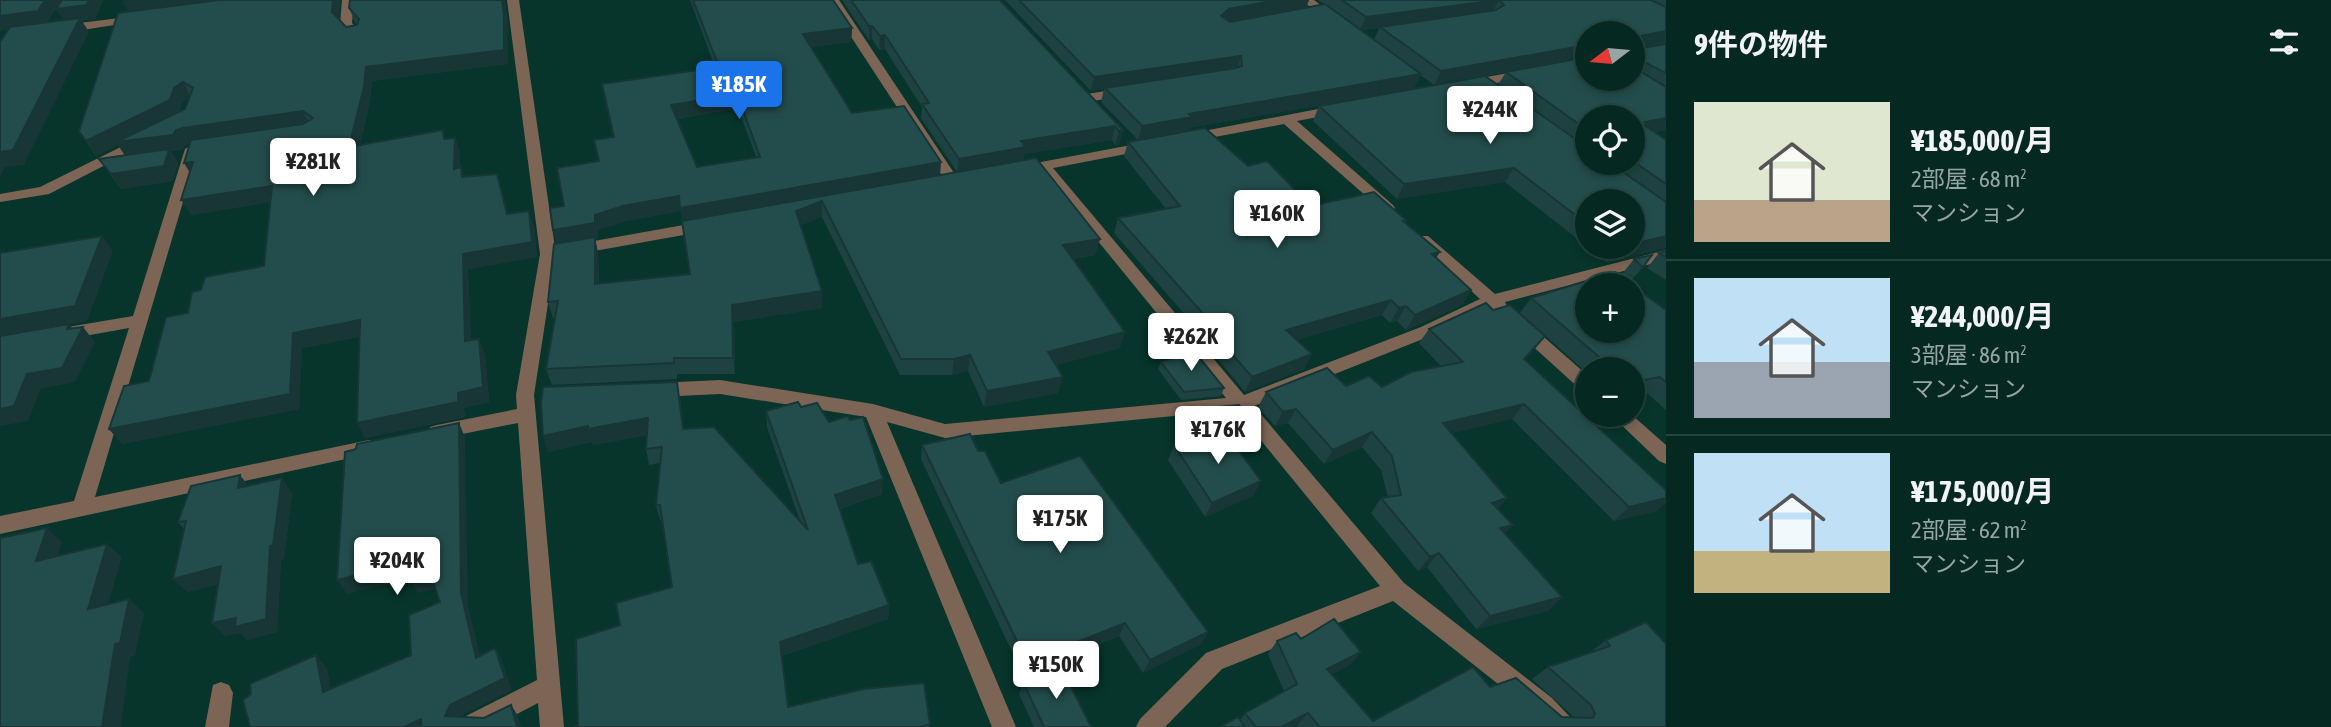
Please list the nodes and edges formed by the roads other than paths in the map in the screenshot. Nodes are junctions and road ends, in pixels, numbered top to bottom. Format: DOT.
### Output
graph roads {
  1 [pos="348,0"];
  2 [pos="513,0"];
  3 [pos="834,0"];
  4 [pos="1307,0"];
  5 [pos="146,18"];
  6 [pos="58,20"];
  7 [pos="1339,24"];
  8 [pos="356,35"];
  9 [pos="1542,71"];
  10 [pos="1454,87"];
  11 [pos="1139,90"];
  12 [pos="1087,98"];
  13 [pos="1352,106"];
  14 [pos="1287,119"];
  15 [pos="153,135"];
  16 [pos="190,153"];
  17 [pos="125,164"];
  18 [pos="1043,165"];
  19 [pos="86,170"];
  20 [pos="1004,172"];
  21 [pos="952,182"];
  22 [pos="0,198"];
  23 [pos="723,222"];
  24 [pos="548,254"];
  25 [pos="1666,255"];
  26 [pos="1492,300"];
  27 [pos="137,321"];
  28 [pos="41,338"];
  29 [pos="1575,374"];
  30 [pos="636,391"];
  31 [pos="530,401"];
  32 [pos="1242,403"];
  33 [pos="873,411"];
  34 [pos="1633,427"];
  35 [pos="419,436"];
  36 [pos="392,442"];
  37 [pos="1666,456"];
  38 [pos="82,508"];
  39 [pos="0,525"];
  40 [pos="1396,590"];
  41 [pos="548,687"];
  42 [pos="221,693"];
  43 [pos="217,727"];
  44 [pos="468,727"];
  45 [pos="552,727"];
  46 [pos="1004,727"];
  47 [pos="1149,727"];
  48 [pos="1564,727"];
  1 -- 8 [label="street"];
  2 -- 24 [label="street"];
  3 -- 21 [label="street"];
  4 -- 7 [label="street"];
  5 -- 6 [label="street"];
  9 -- 10 [label="street"];
  11 -- 12 [label="street"];
  13 -- 14 [label="street"];
  14 -- 18 [label="street"];
  14 -- 26 [label="street"];
  15 -- 19 [label="street"];
  16 -- 27 [label="street"];
  17 -- 19 [label="street"];
  18 -- 20 [label="street"];
  18 -- 32 [label="street"];
  19 -- 22 [label="street"];
  23 -- 24 [label="street"];
  24 -- 31 [label="street"];
  25 -- 26 [label="street"];
  26 -- 29 [label="street"];
  26 -- 32 [label="street"];
  27 -- 28 [label="street"];
  27 -- 38 [label="street"];
  30 -- 33 [label="street"];
  31 -- 35 [label="street"];
  31 -- 41 [label="street"];
  32 -- 33 [label="street"];
  32 -- 40 [label="street"];
  33 -- 46 [label="street"];
  34 -- 37 [label="street"];
  36 -- 38 [label="street"];
  38 -- 39 [label="street"];
  40 -- 47 [label="street"];
  40 -- 48 [label="street"];
  41 -- 44 [label="street"];
  41 -- 45 [label="street"];
  42 -- 43 [label="street"];
}
